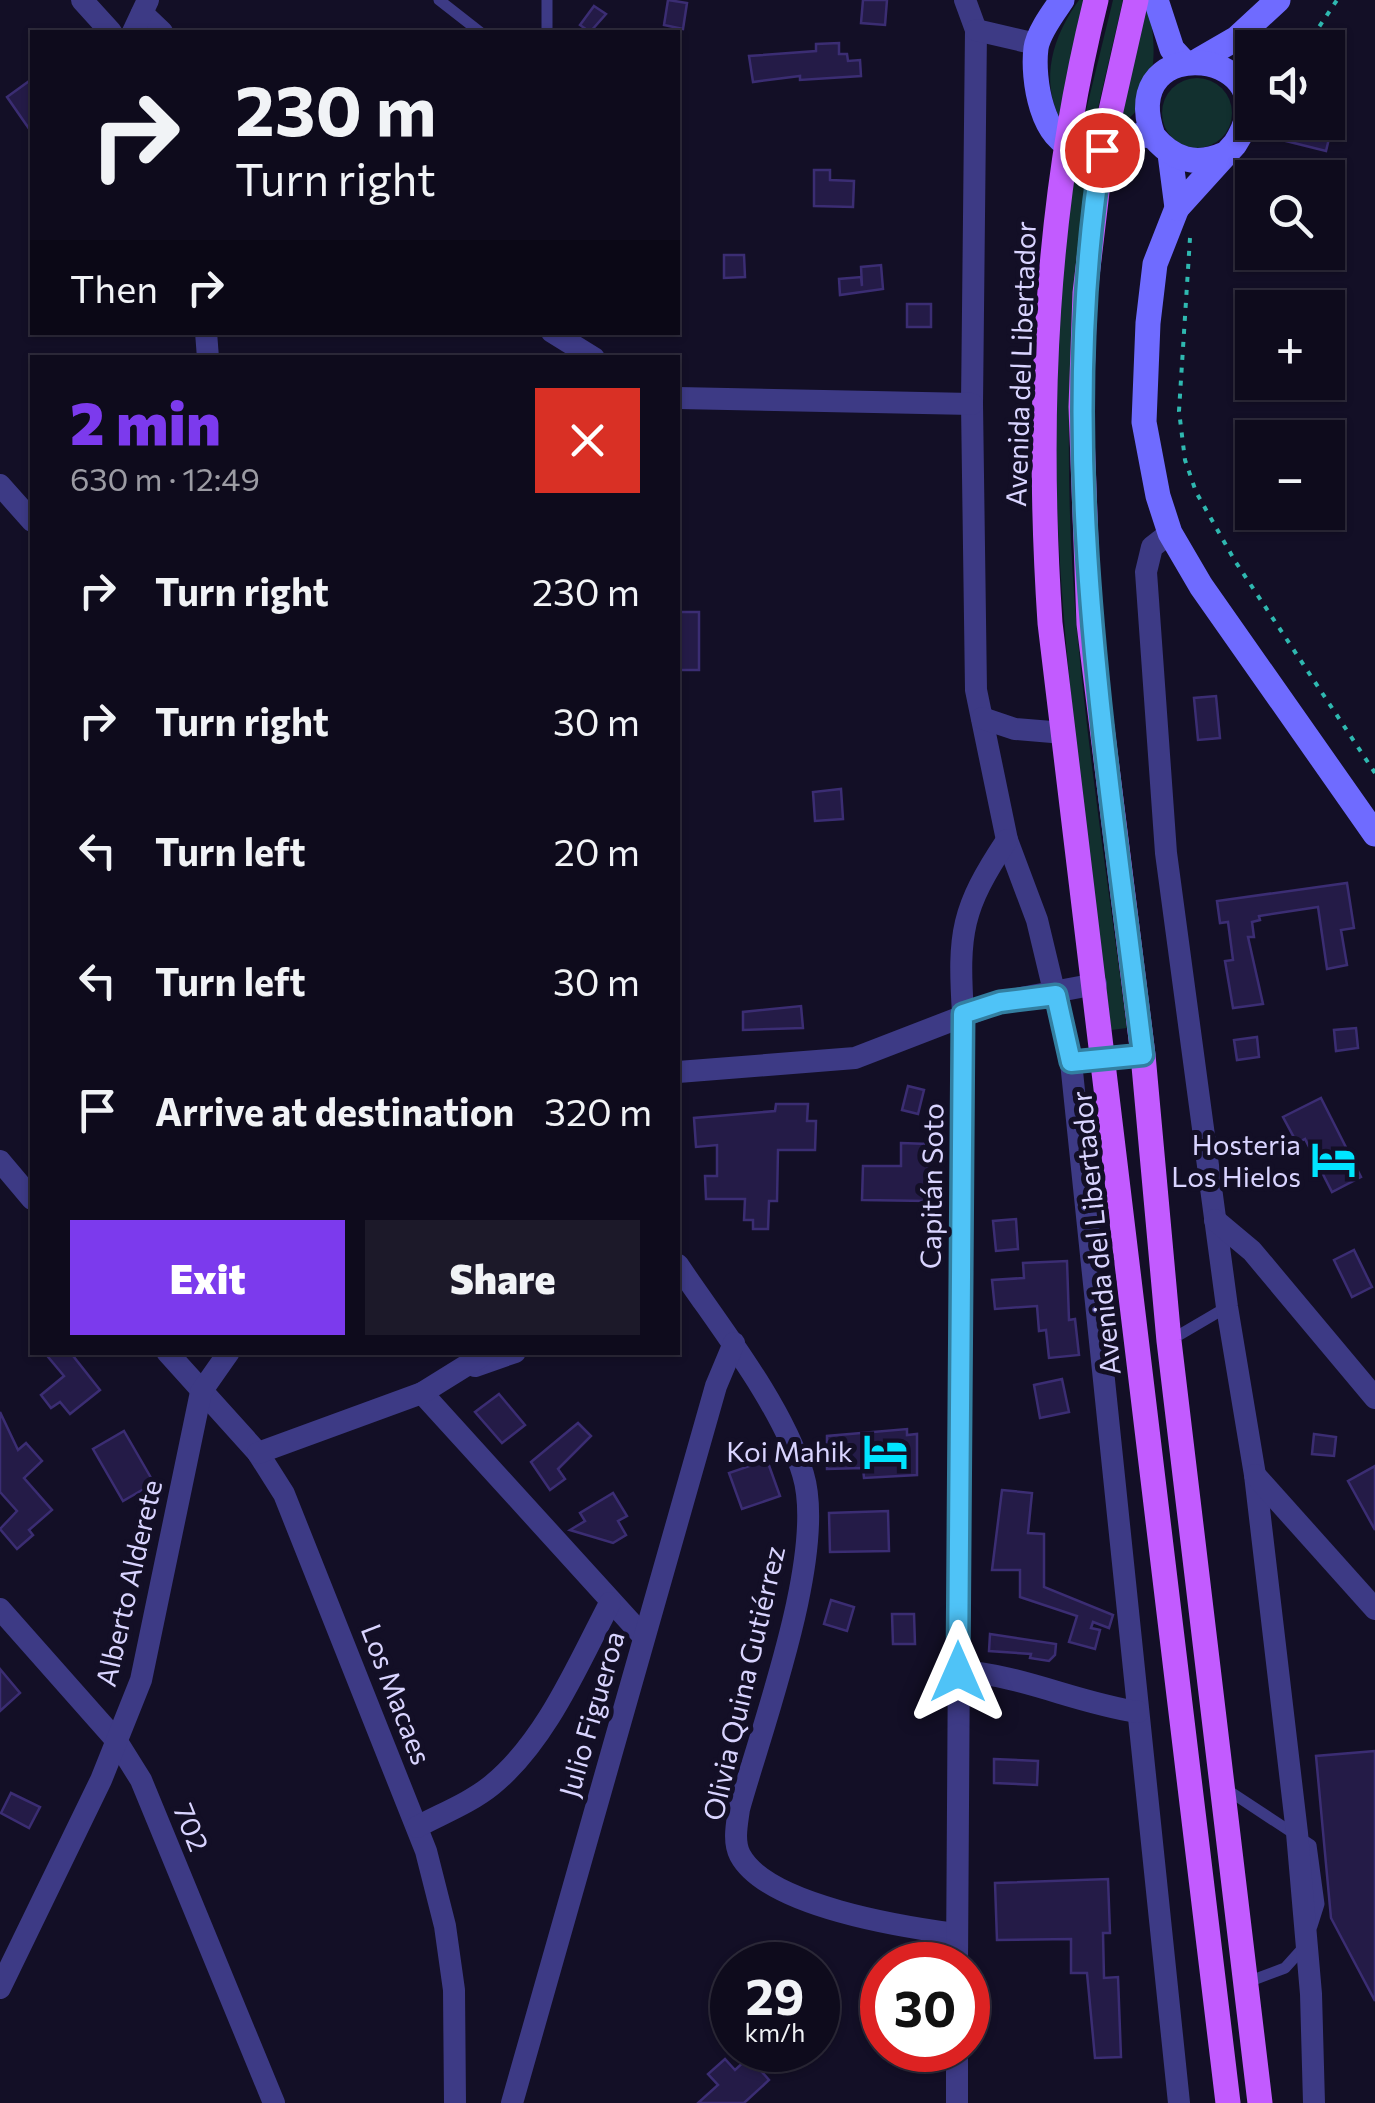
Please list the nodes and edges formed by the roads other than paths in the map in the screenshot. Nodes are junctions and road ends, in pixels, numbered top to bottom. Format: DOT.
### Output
graph roads {
  1 [pos="82,0"];
  2 [pos="439,0"];
  3 [pos="547,0"];
  4 [pos="965,0"];
  5 [pos="1062,0"];
  6 [pos="1096,0"];
  7 [pos="1136,0"];
  8 [pos="1156,0"];
  9 [pos="1278,0"];
  10 [pos="1258,21"];
  11 [pos="108,30"];
  12 [pos="477,30"];
  13 [pos="547,30"];
  14 [pos="976,30"];
  15 [pos="1254,30"];
  16 [pos="1036,44"];
  17 [pos="1192,61"];
  18 [pos="1235,80"];
  19 [pos="1236,140"];
  20 [pos="1162,145"];
  21 [pos="1066,146"];
  22 [pos="1102,150"];
  23 [pos="1224,154"];
  24 [pos="1177,208"];
  25 [pos="557,335"];
  26 [pos="589,355"];
  27 [pos="680,398"];
  28 [pos="972,404"];
  29 [pos="0,485"];
  30 [pos="30,519"];
  31 [pos="1170,533"];
  32 [pos="982,718"];
  33 [pos="1064,733"];
  34 [pos="1375,834"];
  35 [pos="1007,840"];
  36 [pos="1096,984"];
  37 [pos="1056,995"];
  38 [pos="963,1014"];
  39 [pos="1143,1055"];
  40 [pos="1105,1060"];
  41 [pos="1071,1062"];
  42 [pos="680,1072"];
  43 [pos="0,1161"];
  44 [pos="30,1196"];
  45 [pos="1216,1220"];
  46 [pos="680,1267"];
  47 [pos="1227,1307"];
  48 [pos="1169,1341"];
  49 [pos="734,1344"];
  50 [pos="169,1355"];
  51 [pos="227,1355"];
  52 [pos="484,1355"];
  53 [pos="506,1355"];
  54 [pos="467,1368"];
  55 [pos="201,1392"];
  56 [pos="422,1393"];
  57 [pos="1375,1398"];
  58 [pos="258,1453"];
  59 [pos="1255,1475"];
  60 [pos="610,1603"];
  61 [pos="0,1608"];
  62 [pos="1375,1609"];
  63 [pos="644,1637"];
  64 [pos="958,1672"];
  65 [pos="1138,1712"];
  66 [pos="116,1740"];
  67 [pos="1226,1788"];
  68 [pos="417,1827"];
  69 [pos="1296,1833"];
  70 [pos="956,1934"];
  71 [pos="1307,1941"];
  72 [pos="956,1942"];
  73 [pos="1245,1983"];
  74 [pos="0,1988"];
  75 [pos="957,2072"];
  76 [pos="274,2103"];
  77 [pos="454,2103"];
  78 [pos="512,2103"];
  79 [pos="957,2103"];
  80 [pos="1179,2103"];
  81 [pos="1228,2103"];
  82 [pos="1260,2103"];
  83 [pos="1314,2103"];
  1 -- 11 [label="street"];
  2 -- 12 [label="lane"];
  3 -- 13 [label="lane"];
  4 -- 14 [label="street"];
  5 -- 16 [label="street"];
  6 -- 21 [label="main road, Avenida del Libertador"];
  7 -- 22 [label="main road"];
  8 -- 17 [label="street"];
  9 -- 10 [label="street"];
  10 -- 15 [label="street"];
  10 -- 17 [label="street"];
  14 -- 16 [label="street"];
  14 -- 28 [label="street, Avenida del Libertador"];
  16 -- 21 [label="street"];
  17 -- 18 [label="street"];
  17 -- 20 [label="street"];
  19 -- 23 [label="street"];
  20 -- 22 [label="street"];
  20 -- 23 [label="street"];
  20 -- 24 [label="street"];
  21 -- 22 [label="street"];
  21 -- 33 [label="main road, Avenida del Libertador"];
  22 -- 39 [label="main road"];
  23 -- 24 [label="street"];
  24 -- 31 [label="street"];
  25 -- 26 [label="street"];
  27 -- 28 [label="street"];
  28 -- 32 [label="street, Avenida del Libertador"];
  29 -- 30 [label="street"];
  31 -- 34 [label="street"];
  31 -- 45 [label="street"];
  32 -- 33 [label="street"];
  32 -- 35 [label="street, Avenida del Libertador"];
  33 -- 36 [label="main road, Avenida del Libertador"];
  35 -- 37 [label="street, Avenida del Libertador"];
  35 -- 38 [label="street, Capitán Soto"];
  36 -- 37 [label="street"];
  36 -- 40 [label="main road, Avenida del Libertador"];
  37 -- 38 [label="street"];
  37 -- 41 [label="street, Avenida del Libertador"];
  38 -- 42 [label="street"];
  38 -- 64 [label="street, Capitán Soto"];
  39 -- 40 [label="street"];
  39 -- 48 [label="main road"];
  40 -- 41 [label="street"];
  40 -- 81 [label="main road, Avenida del Libertador"];
  41 -- 65 [label="street, Avenida del Libertador"];
  43 -- 44 [label="street"];
  45 -- 47 [label="street"];
  45 -- 57 [label="street"];
  46 -- 49 [label="street, Olivia Quina Gutiérrez"];
  47 -- 48 [label="lane"];
  47 -- 59 [label="street"];
  48 -- 67 [label="main road"];
  49 -- 63 [label="street, Julio Figueroa"];
  49 -- 70 [label="street, Olivia Quina Gutiérrez"];
  50 -- 55 [label="street, Los Macaes"];
  51 -- 55 [label="street, Alberto Alderete"];
  52 -- 54 [label="street"];
  53 -- 54 [label="street"];
  54 -- 56 [label="street"];
  55 -- 58 [label="street, Los Macaes"];
  55 -- 66 [label="street, Alberto Alderete"];
  56 -- 58 [label="street"];
  56 -- 60 [label="street"];
  58 -- 68 [label="street, Los Macaes"];
  59 -- 62 [label="street"];
  59 -- 69 [label="street"];
  60 -- 63 [label="street"];
  60 -- 68 [label="street"];
  61 -- 66 [label="street, 702"];
  63 -- 78 [label="street, Julio Figueroa"];
  64 -- 65 [label="street"];
  64 -- 70 [label="street, Capitán Soto"];
  65 -- 80 [label="street, Avenida del Libertador"];
  66 -- 74 [label="street, Alberto Alderete"];
  66 -- 76 [label="street, 702"];
  67 -- 69 [label="lane"];
  67 -- 73 [label="main road"];
  68 -- 77 [label="street, Los Macaes"];
  69 -- 71 [label="street"];
  70 -- 72 [label="street, Capitán Soto"];
  71 -- 73 [label="lane"];
  71 -- 83 [label="street"];
  73 -- 82 [label="main road"];
  75 -- 79 [label="street"];
}
